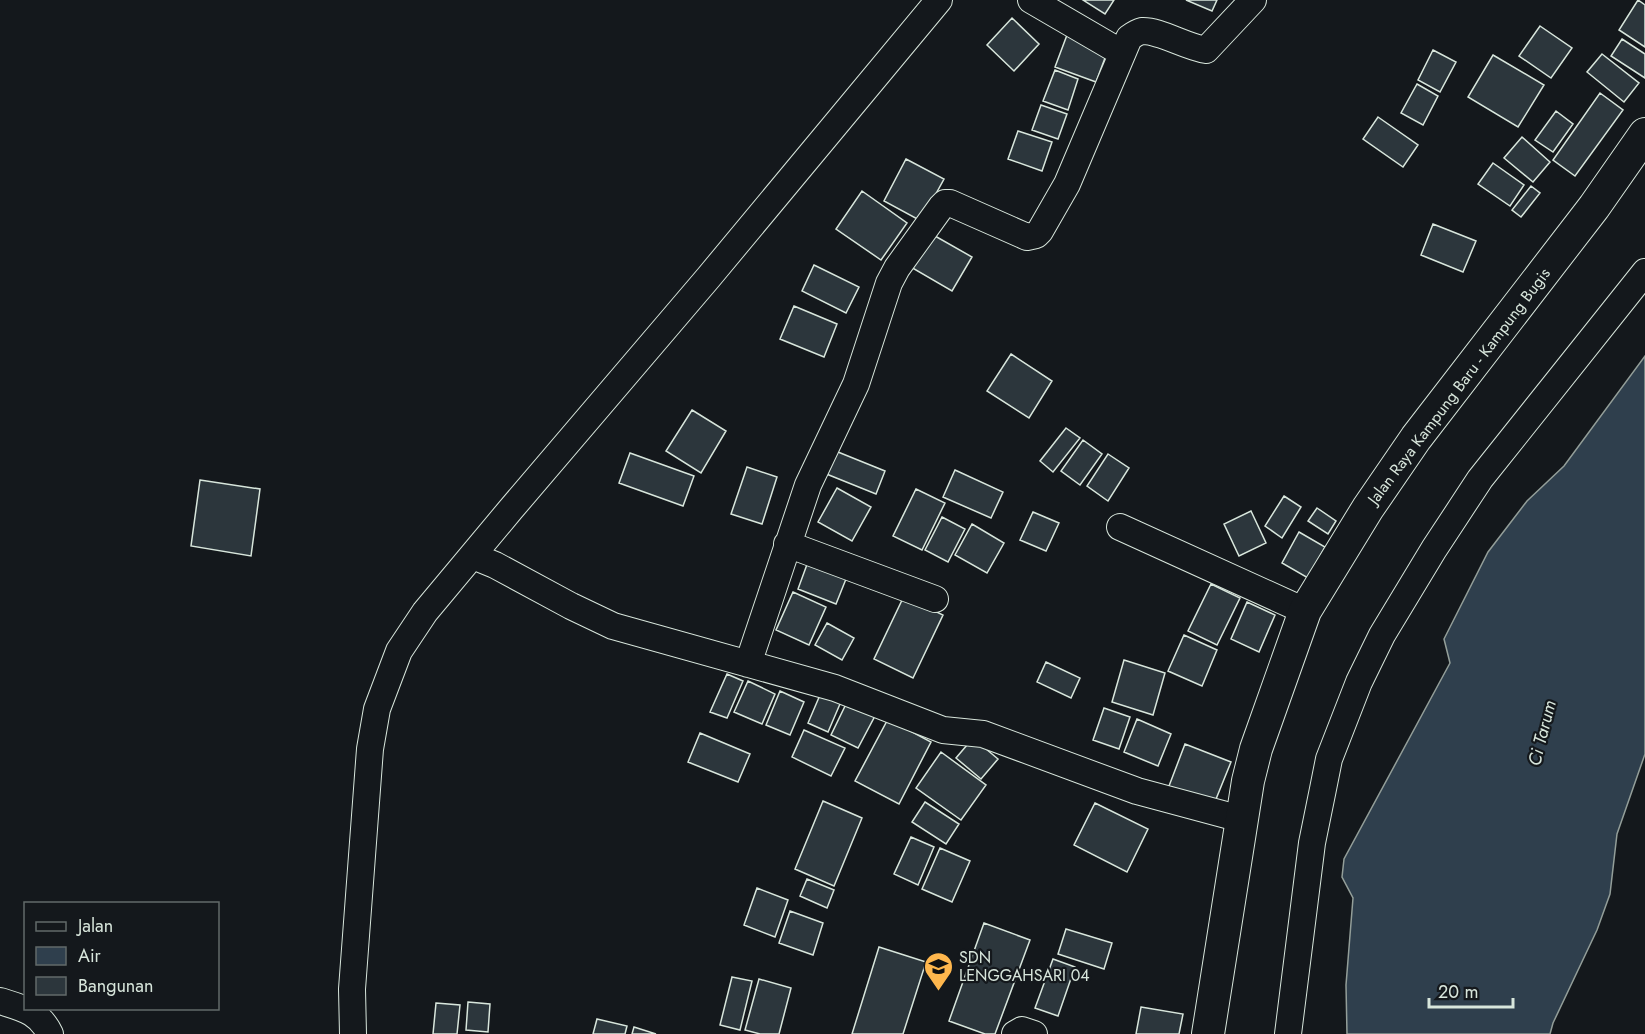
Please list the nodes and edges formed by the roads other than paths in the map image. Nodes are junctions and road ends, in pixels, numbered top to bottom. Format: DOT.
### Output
graph roads {
  1 [pos="939,0"];
  2 [pos="1031,0"];
  3 [pos="1253,0"];
  4 [pos="1122,53"];
  5 [pos="1645,134"];
  6 [pos="1645,272"];
  7 [pos="1120,527"];
  8 [pos="788,544"];
  9 [pos="473,556"];
  10 [pos="935,599"];
  11 [pos="1305,611"];
  12 [pos="748,664"];
  13 [pos="1241,819"];
  14 [pos="0,1001"];
  15 [pos="24,1008"];
  16 [pos="27,1010"];
  17 [pos="50,1034"];
  18 [pos="353,1034"];
  19 [pos="1015,1034"];
  20 [pos="1034,1034"];
  21 [pos="1208,1034"];
  22 [pos="1288,1034"];
  1 -- 9 [label="street"];
  2 -- 4 [label="street"];
  3 -- 4 [label="street"];
  4 -- 8 [label="street"];
  5 -- 11 [label="street, Jalan Raya Kampung Baru - Kampung Bugis"];
  6 -- 22 [label="street"];
  7 -- 11 [label="street"];
  8 -- 10 [label="street"];
  8 -- 12 [label="street"];
  9 -- 12 [label="street"];
  9 -- 18 [label="street"];
  11 -- 13 [label="street, Jalan Raya Kampung Baru - Kampung Bugis"];
  12 -- 13 [label="street"];
  13 -- 21 [label="street, Jalan Raya Kampung Baru - Kampung Bugis"];
  14 -- 15 [label="street"];
  16 -- 17 [label="street"];
  19 -- 20 [label="street"];
}
